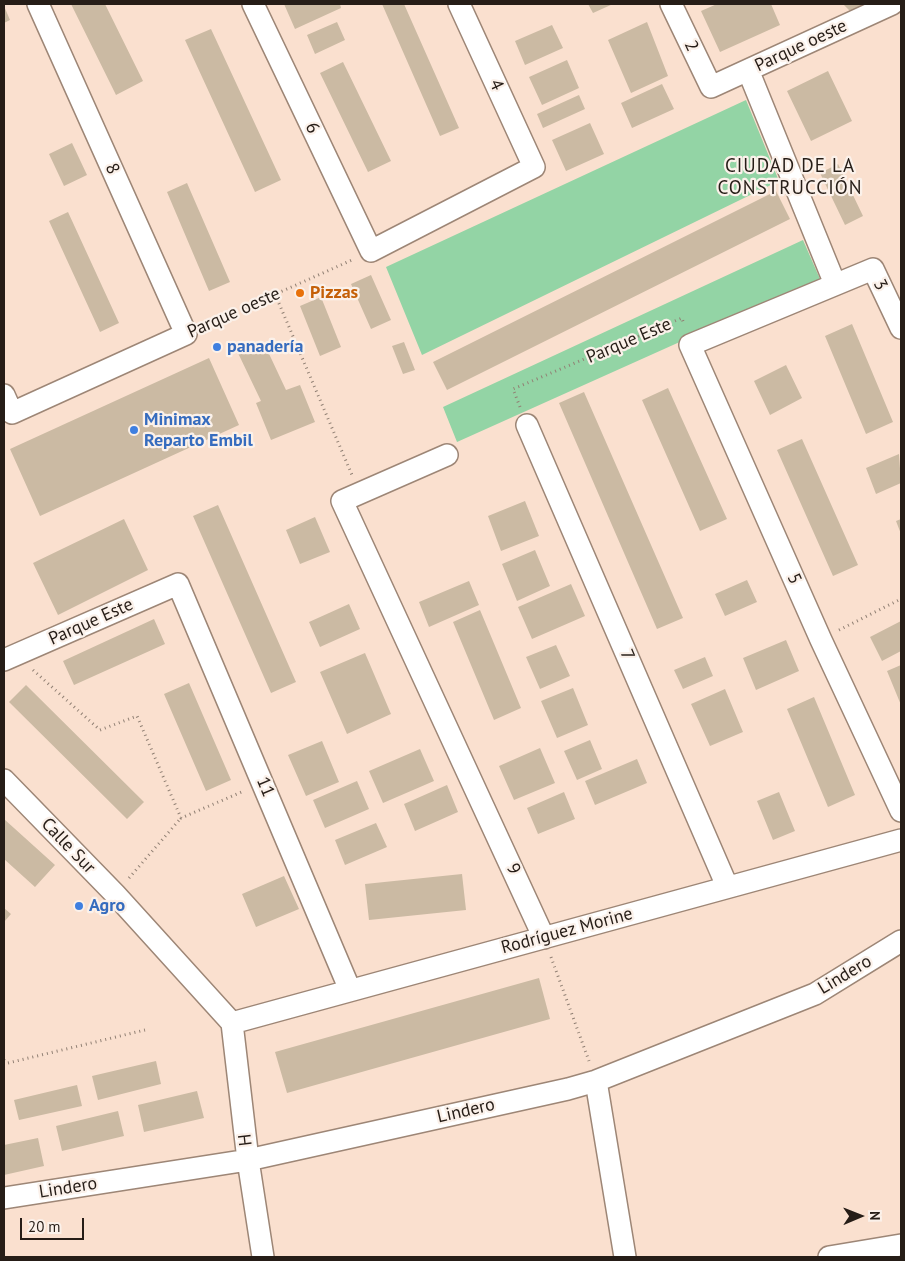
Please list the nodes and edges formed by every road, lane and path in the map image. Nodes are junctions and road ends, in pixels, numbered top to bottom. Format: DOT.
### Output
graph roads {
  1 [pos="38,4"];
  2 [pos="253,4"];
  3 [pos="458,4"];
  4 [pos="672,4"];
  5 [pos="892,4"];
  6 [pos="748,70"];
  7 [pos="711,87"];
  8 [pos="370,251"];
  9 [pos="872,269"];
  10 [pos="835,284"];
  11 [pos="275,294"];
  12 [pos="901,328"];
  13 [pos="186,334"];
  14 [pos="690,344"];
  15 [pos="8,404"];
  16 [pos="527,425"];
  17 [pos="447,455"];
  18 [pos="342,500"];
  19 [pos="178,584"];
  20 [pos="901,599"];
  21 [pos="822,640"];
  22 [pos="10,657"];
  23 [pos="4,780"];
  24 [pos="263,782"];
  25 [pos="901,811"];
  26 [pos="181,818"];
  27 [pos="901,840"];
  28 [pos="727,886"];
  29 [pos="115,894"];
  30 [pos="544,938"];
  31 [pos="901,941"];
  32 [pos="350,990"];
  33 [pos="232,1023"];
  34 [pos="145,1030"];
  35 [pos="4,1060"];
  36 [pos="596,1081"];
  37 [pos="248,1160"];
  38 [pos="4,1198"];
  39 [pos="901,1245"];
  40 [pos="263,1257"];
  41 [pos="625,1257"];
  42 [pos="829,1257"];
  1 -- 13 [label="street, 8"];
  2 -- 8 [label="street, 6"];
  3 -- 8 [label="street, 4"];
  4 -- 7 [label="street, 2"];
  5 -- 6 [label="street, Parque oeste"];
  6 -- 7 [label="street, Parque oeste"];
  6 -- 10 [label="street"];
  8 -- 11 [label="path, Parque oeste"];
  9 -- 10 [label="street, Parque Este"];
  9 -- 12 [label="street, 3"];
  10 -- 14 [label="street, Parque Este"];
  11 -- 13 [label="path, Parque oeste"];
  11 -- 18 [label="path"];
  13 -- 15 [label="street, Parque oeste"];
  14 -- 16 [label="path, Parque Este"];
  14 -- 21 [label="street, 5"];
  16 -- 28 [label="street, 7"];
  17 -- 18 [label="street"];
  18 -- 30 [label="street, 9"];
  19 -- 22 [label="street, Parque Este"];
  19 -- 24 [label="street, 11"];
  20 -- 21 [label="path"];
  21 -- 25 [label="street, 5"];
  22 -- 26 [label="path"];
  23 -- 29 [label="street, Calle Sur"];
  24 -- 26 [label="path"];
  24 -- 32 [label="street, 11"];
  26 -- 29 [label="path"];
  27 -- 28 [label="street, Rodríguez Morine"];
  28 -- 30 [label="street, Rodríguez Morine"];
  29 -- 33 [label="street, Calle Sur"];
  30 -- 32 [label="street, Rodríguez Morine"];
  30 -- 36 [label="path"];
  31 -- 36 [label="street, Lindero"];
  32 -- 33 [label="street, Rodríguez Morine"];
  33 -- 37 [label="street, H"];
  34 -- 35 [label="path"];
  36 -- 37 [label="street, Lindero"];
  36 -- 41 [label="street"];
  37 -- 38 [label="street, Lindero"];
  37 -- 40 [label="street, H"];
  39 -- 42 [label="street"];
}
